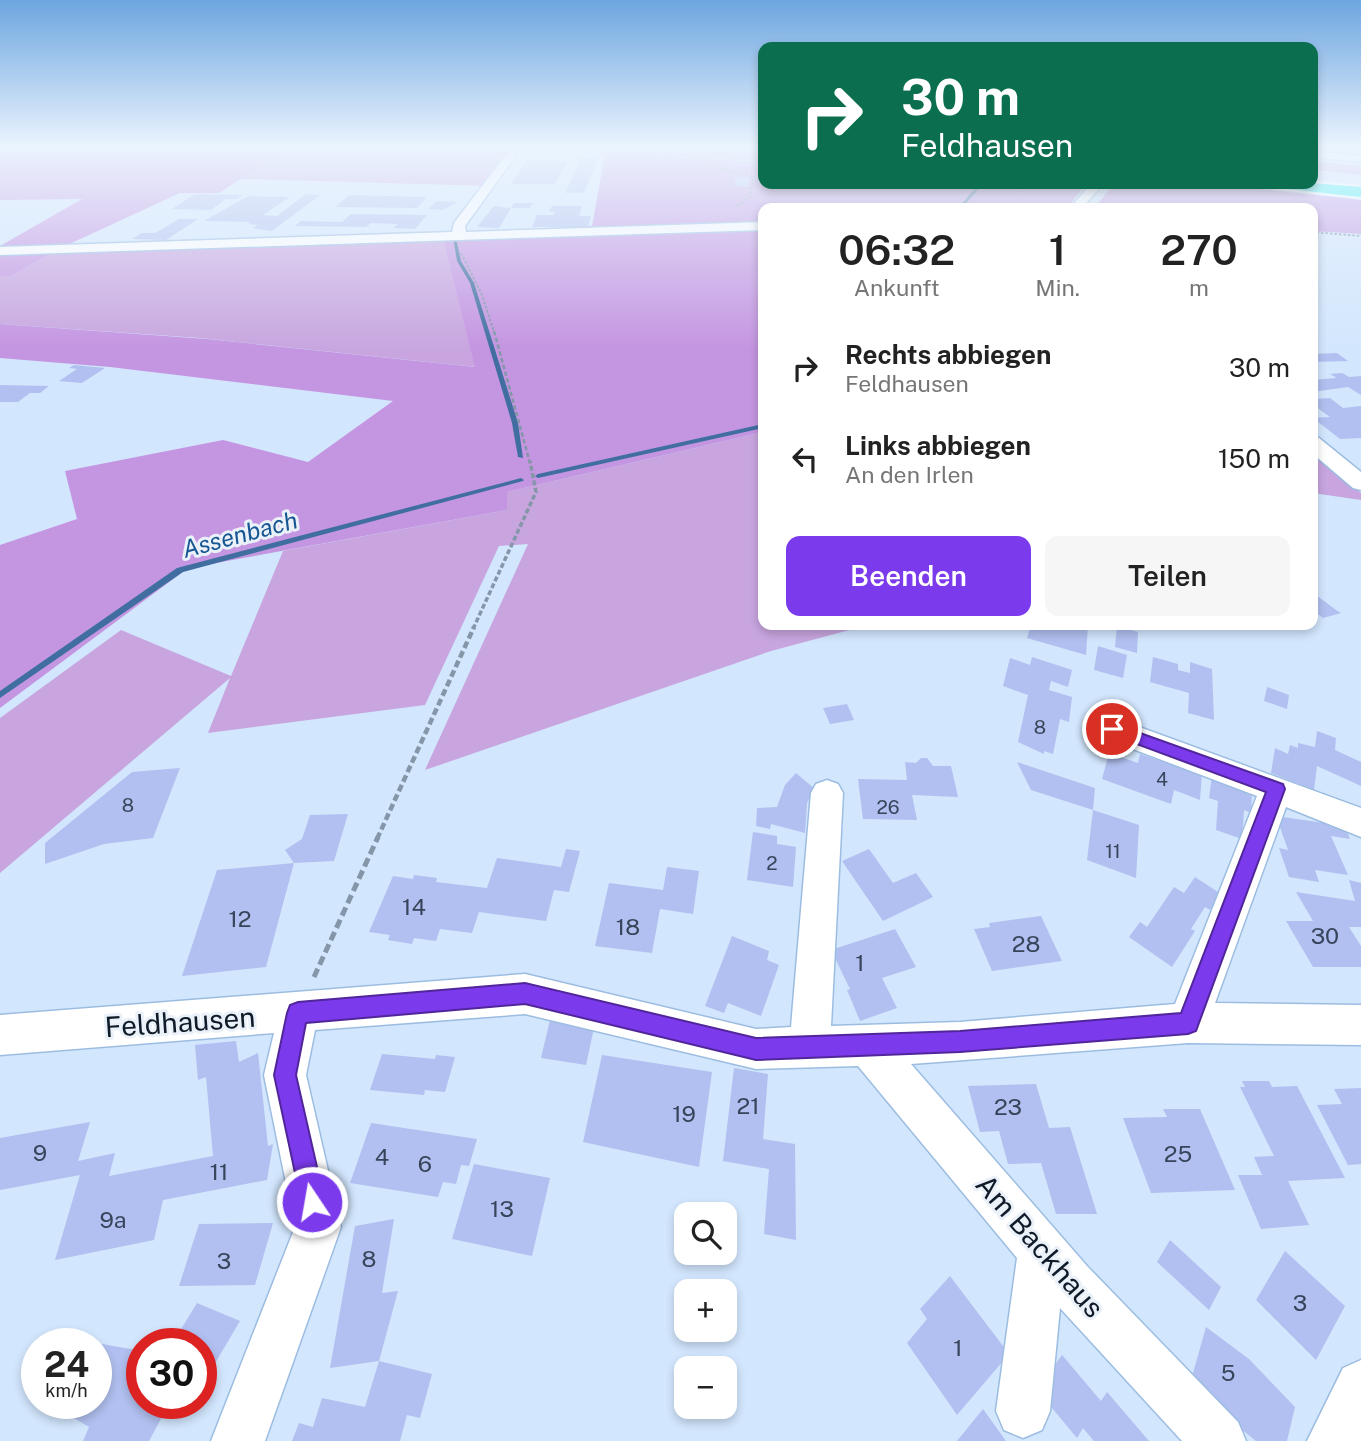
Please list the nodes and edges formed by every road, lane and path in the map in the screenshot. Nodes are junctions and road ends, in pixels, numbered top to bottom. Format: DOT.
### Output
graph roads {
  1 [pos="468,214"];
  2 [pos="758,226"];
  3 [pos="1318,232"];
  4 [pos="459,234"];
  5 [pos="1361,236"];
  6 [pos="0,251"];
  7 [pos="1318,447"];
  8 [pos="1361,483"];
  9 [pos="1112,729"];
  10 [pos="1276,789"];
  11 [pos="827,793"];
  12 [pos="1361,823"];
  13 [pos="298,1013"];
  14 [pos="1188,1023"];
  15 [pos="1361,1025"];
  16 [pos="0,1035"];
  17 [pos="867,1045"];
  18 [pos="810,1047"];
  19 [pos="1042,1251"];
  20 [pos="1361,1386"];
  21 [pos="1023,1411"];
  22 [pos="238,1441"];
  23 [pos="1219,1441"];
  24 [pos="1334,1441"];
  1 -- 4 [label="street"];
  2 -- 4 [label="street"];
  3 -- 5 [label="path"];
  4 -- 6 [label="street"];
  4 -- 13 [label="path"];
  7 -- 8 [label="street"];
  9 -- 10 [label="street"];
  10 -- 12 [label="street"];
  10 -- 14 [label="street"];
  11 -- 18 [label="street"];
  13 -- 16 [label="street, Feldhausen"];
  13 -- 18 [label="street, Feldhausen"];
  13 -- 22 [label="street"];
  14 -- 15 [label="street, Feldhausen"];
  14 -- 17 [label="street, Feldhausen"];
  17 -- 18 [label="street, Feldhausen"];
  17 -- 19 [label="street, Am Backhaus"];
  19 -- 21 [label="street"];
  19 -- 23 [label="street, Am Backhaus"];
  20 -- 24 [label="street"];
}
